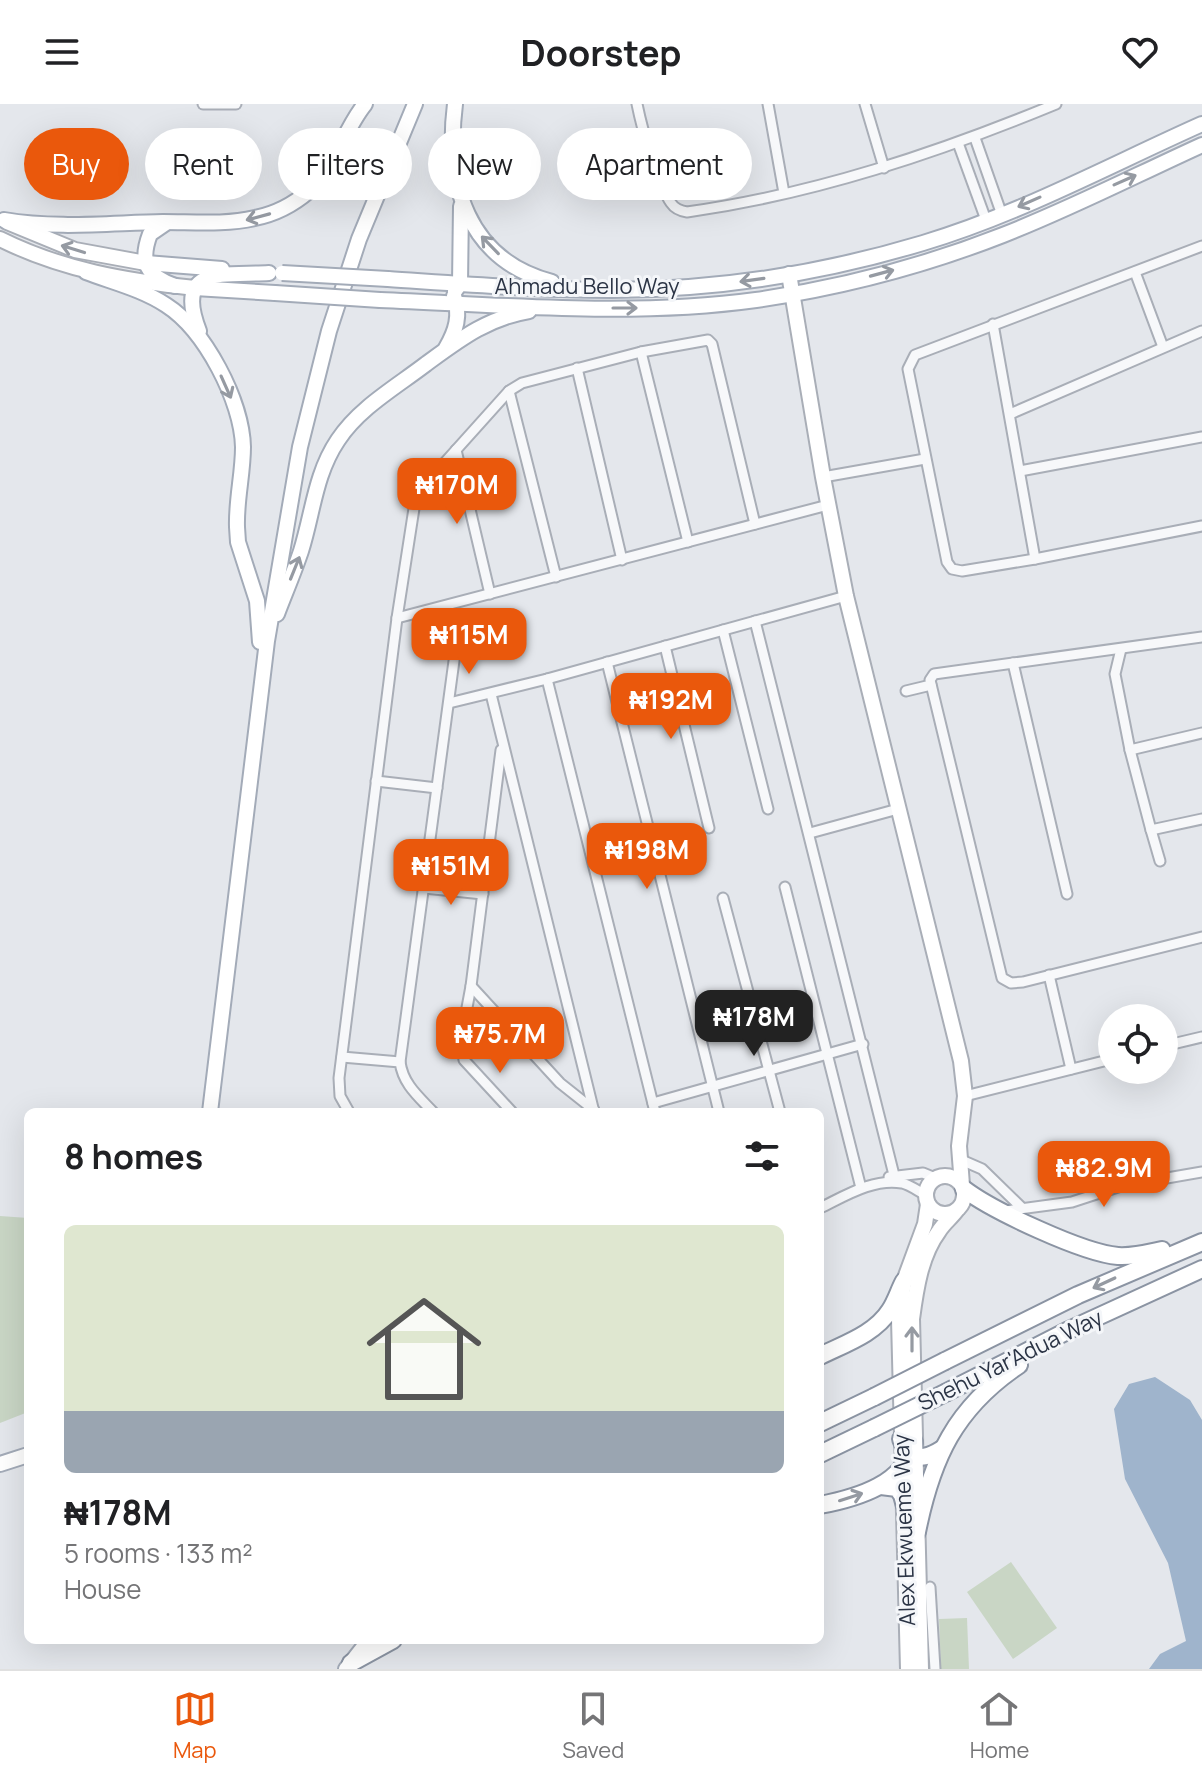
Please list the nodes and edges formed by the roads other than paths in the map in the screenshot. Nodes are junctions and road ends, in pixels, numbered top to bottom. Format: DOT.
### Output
graph roads {
  1 [pos="203,104"];
  2 [pos="236,104"];
  3 [pos="365,104"];
  4 [pos="415,104"];
  5 [pos="455,104"];
  6 [pos="637,104"];
  7 [pos="768,104"];
  8 [pos="865,104"];
  9 [pos="1056,104"];
  10 [pos="1202,124"];
  11 [pos="975,138"];
  12 [pos="958,143"];
  13 [pos="1202,145"];
  14 [pos="884,168"];
  15 [pos="784,193"];
  16 [pos="461,203"];
  17 [pos="1002,215"];
  18 [pos="2,219"];
  19 [pos="986,220"];
  20 [pos="167,222"];
  21 [pos="0,239"];
  22 [pos="1202,246"];
  23 [pos="146,263"];
  24 [pos="86,272"];
  25 [pos="1135,272"];
  26 [pos="276,273"];
  27 [pos="789,274"];
  28 [pos="175,286"];
  29 [pos="195,288"];
  30 [pos="584,289"];
  31 [pos="457,293"];
  32 [pos="793,294"];
  33 [pos="576,307"];
  34 [pos="993,324"];
  35 [pos="1202,331"];
  36 [pos="204,344"];
  37 [pos="1163,347"];
  38 [pos="443,352"];
  39 [pos="641,352"];
  40 [pos="577,368"];
  41 [pos="509,391"];
  42 [pos="1010,414"];
  43 [pos="1202,437"];
  44 [pos="456,450"];
  45 [pos="925,459"];
  46 [pos="1020,471"];
  47 [pos="823,477"];
  48 [pos="828,505"];
  49 [pos="755,524"];
  50 [pos="1202,526"];
  51 [pos="688,542"];
  52 [pos="1035,559"];
  53 [pos="622,560"];
  54 [pos="556,577"];
  55 [pos="490,594"];
  56 [pos="846,596"];
  57 [pos="397,618"];
  58 [pos="755,621"];
  59 [pos="723,630"];
  60 [pos="1202,637"];
  61 [pos="267,641"];
  62 [pos="456,646"];
  63 [pos="665,646"];
  64 [pos="1121,649"];
  65 [pos="607,662"];
  66 [pos="1013,663"];
  67 [pos="547,679"];
  68 [pos="931,685"];
  69 [pos="906,691"];
  70 [pos="491,694"];
  71 [pos="449,703"];
  72 [pos="258,706"];
  73 [pos="1202,733"];
  74 [pos="502,743"];
  75 [pos="1130,750"];
  76 [pos="376,781"];
  77 [pos="437,788"];
  78 [pos="768,809"];
  79 [pos="898,809"];
  80 [pos="1202,819"];
  81 [pos="709,828"];
  82 [pos="1151,830"];
  83 [pos="810,833"];
  84 [pos="1160,861"];
  85 [pos="785,887"];
  86 [pos="424,888"];
  87 [pos="483,894"];
  88 [pos="1067,894"];
  89 [pos="723,898"];
  90 [pos="1202,937"];
  91 [pos="1049,975"];
  92 [pos="471,986"];
  93 [pos="1202,1037"];
  94 [pos="1178,1043"];
  95 [pos="863,1044"];
  96 [pos="828,1054"];
  97 [pos="342,1057"];
  98 [pos="400,1062"];
  99 [pos="1098,1062"];
  100 [pos="1071,1069"];
  101 [pos="770,1071"];
  102 [pos="713,1087"];
  103 [pos="965,1096"];
  104 [pos="210,1108"];
  105 [pos="347,1108"];
  106 [pos="429,1108"];
  107 [pos="508,1108"];
  108 [pos="590,1108"];
  109 [pos="593,1108"];
  110 [pos="654,1108"];
  111 [pos="718,1108"];
  112 [pos="779,1108"];
  113 [pos="959,1153"];
  114 [pos="1202,1172"];
  115 [pos="894,1175"];
  116 [pos="936,1178"];
  117 [pos="872,1185"];
  118 [pos="963,1187"];
  119 [pos="861,1188"];
  120 [pos="927,1199"];
  121 [pos="824,1206"];
  122 [pos="1022,1208"];
  123 [pos="956,1211"];
  124 [pos="1001,1212"];
  125 [pos="1202,1240"];
  126 [pos="1202,1269"];
  127 [pos="904,1281"];
  128 [pos="1069,1330"];
  129 [pos="824,1354"];
  130 [pos="824,1421"];
  131 [pos="942,1449"];
  132 [pos="824,1452"];
  133 [pos="909,1452"];
  134 [pos="24,1456"];
  135 [pos="0,1464"];
  136 [pos="881,1486"];
  137 [pos="824,1504"];
  138 [pos="905,1506"];
  139 [pos="917,1532"];
  140 [pos="930,1587"];
  141 [pos="366,1644"];
  142 [pos="386,1644"];
  143 [pos="348,1666"];
  144 [pos="908,1669"];
  145 [pos="921,1669"];
  146 [pos="935,1669"];
  1 -- 2 [label="street"];
  3 -- 20 [label="main road, one-way"];
  4 -- 61 [label="main road"];
  5 -- 16 [label="main road"];
  6 -- 15 [label="street"];
  7 -- 15 [label="street"];
  8 -- 14 [label="street"];
  9 -- 11 [label="street"];
  10 -- 17 [label="main road, Ahmadu Bello Way, one-way"];
  11 -- 12 [label="street"];
  11 -- 17 [label="street"];
  12 -- 14 [label="street"];
  12 -- 19 [label="street"];
  32 -- 13 [label="main road, Ahmadu Bello Way, one-way"];
  14 -- 15 [label="street"];
  30 -- 16 [label="main road, one-way"];
  16 -- 31 [label="main road"];
  17 -- 19 [label="main road, Ahmadu Bello Way"];
  18 -- 20 [label="main road"];
  23 -- 18 [label="main road, Ahmadu Bello Way, one-way"];
  19 -- 27 [label="main road, Ahmadu Bello Way"];
  20 -- 23 [label="main road"];
  21 -- 24 [label="main road"];
  22 -- 25 [label="street"];
  23 -- 26 [label="main road, Ahmadu Bello Way"];
  23 -- 28 [label="main road"];
  24 -- 28 [label="main road"];
  24 -- 36 [label="main road"];
  25 -- 34 [label="street"];
  25 -- 37 [label="street"];
  26 -- 29 [label="main road"];
  26 -- 31 [label="main road, Ahmadu Bello Way, bridge"];
  27 -- 30 [label="main road, Ahmadu Bello Way, one-way"];
  27 -- 32 [label="main road"];
  28 -- 29 [label="main road"];
  29 -- 31 [label="main road, bridge"];
  29 -- 36 [label="main road"];
  30 -- 31 [label="main road, Ahmadu Bello Way"];
  31 -- 33 [label="main road, Ahmadu Bello Way"];
  31 -- 38 [label="main road"];
  33 -- 32 [label="main road, Ahmadu Bello Way, one-way"];
  32 -- 47 [label="main road"];
  33 -- 38 [label="main road"];
  34 -- 42 [label="street"];
  34 -- 45 [label="street"];
  35 -- 37 [label="street"];
  36 -- 72 [label="main road, one-way"];
  37 -- 42 [label="street"];
  61 -- 38 [label="main road, one-way"];
  39 -- 40 [label="street"];
  39 -- 49 [label="street"];
  39 -- 51 [label="street"];
  40 -- 41 [label="street"];
  40 -- 53 [label="street"];
  41 -- 44 [label="street"];
  41 -- 54 [label="street"];
  42 -- 46 [label="street"];
  43 -- 46 [label="street"];
  44 -- 55 [label="street"];
  44 -- 57 [label="street"];
  45 -- 47 [label="street"];
  45 -- 52 [label="street"];
  46 -- 52 [label="street"];
  47 -- 48 [label="main road"];
  48 -- 49 [label="street"];
  48 -- 56 [label="main road"];
  49 -- 51 [label="street"];
  50 -- 52 [label="street"];
  51 -- 53 [label="street"];
  53 -- 54 [label="street"];
  54 -- 55 [label="street"];
  55 -- 57 [label="street"];
  56 -- 58 [label="street"];
  56 -- 79 [label="main road"];
  57 -- 76 [label="street"];
  58 -- 59 [label="street"];
  58 -- 83 [label="street"];
  59 -- 63 [label="street"];
  59 -- 78 [label="street"];
  60 -- 64 [label="street"];
  61 -- 72 [label="main road"];
  62 -- 71 [label="street"];
  63 -- 65 [label="street"];
  63 -- 81 [label="street"];
  64 -- 66 [label="street"];
  64 -- 75 [label="street"];
  65 -- 67 [label="street"];
  65 -- 102 [label="street"];
  66 -- 68 [label="street"];
  66 -- 88 [label="street"];
  67 -- 70 [label="street"];
  67 -- 110 [label="street"];
  68 -- 69 [label="street"];
  68 -- 91 [label="street"];
  70 -- 71 [label="street"];
  70 -- 74 [label="street"];
  71 -- 77 [label="street"];
  72 -- 104 [label="main road"];
  73 -- 75 [label="street"];
  74 -- 87 [label="street"];
  74 -- 109 [label="street"];
  75 -- 82 [label="street"];
  76 -- 77 [label="street"];
  76 -- 97 [label="street"];
  77 -- 86 [label="street"];
  79 -- 83 [label="street"];
  79 -- 103 [label="main road"];
  80 -- 82 [label="street"];
  82 -- 84 [label="street"];
  83 -- 95 [label="street"];
  85 -- 96 [label="street"];
  86 -- 87 [label="street"];
  86 -- 98 [label="street"];
  87 -- 92 [label="street"];
  89 -- 101 [label="street"];
  90 -- 91 [label="street"];
  91 -- 100 [label="street"];
  92 -- 107 [label="street"];
  92 -- 108 [label="street"];
  93 -- 94 [label="street"];
  95 -- 96 [label="street"];
  95 -- 115 [label="street"];
  96 -- 101 [label="street"];
  96 -- 119 [label="street"];
  97 -- 98 [label="street"];
  97 -- 105 [label="street"];
  98 -- 106 [label="street"];
  99 -- 100 [label="street"];
  100 -- 103 [label="street"];
  101 -- 102 [label="street"];
  101 -- 112 [label="street"];
  102 -- 110 [label="street"];
  102 -- 111 [label="street"];
  103 -- 113 [label="main road"];
  113 -- 116 [label="main road"];
  113 -- 118 [label="main road"];
  113 -- 122 [label="street"];
  114 -- 122 [label="street"];
  115 -- 116 [label="street"];
  115 -- 117 [label="street"];
  116 -- 118 [label="main road"];
  116 -- 120 [label="main road"];
  117 -- 119 [label="street"];
  117 -- 120 [label="street"];
  118 -- 123 [label="main road"];
  118 -- 124 [label="highway"];
  119 -- 121 [label="street"];
  120 -- 123 [label="main road"];
  120 -- 127 [label="main road, Alex Ekwueme Way"];
  122 -- 124 [label="street"];
  133 -- 123 [label="main road, Alex Ekwueme Way, one-way"];
  124 -- 125 [label="highway"];
  125 -- 130 [label="highway, Shehu Yar'Adua Way, one-way, bridge"];
  126 -- 128 [label="highway, Shehu Yar'Adua Way"];
  127 -- 129 [label="highway"];
  127 -- 133 [label="main road, Alex Ekwueme Way"];
  128 -- 131 [label="highway"];
  128 -- 132 [label="highway, Shehu Yar'Adua Way, bridge"];
  131 -- 133 [label="highway"];
  131 -- 139 [label="highway"];
  133 -- 136 [label="highway"];
  133 -- 138 [label="main road, Alex Ekwueme Way"];
  133 -- 139 [label="main road, Alex Ekwueme Way"];
  134 -- 135 [label="main road"];
  137 -- 136 [label="highway, one-way"];
  136 -- 138 [label="highway"];
  138 -- 144 [label="main road, Alex Ekwueme Way"];
  139 -- 145 [label="main road, Alex Ekwueme Way"];
  140 -- 146 [label="street"];
  141 -- 143 [label="main road"];
  142 -- 143 [label="highway"];
}
